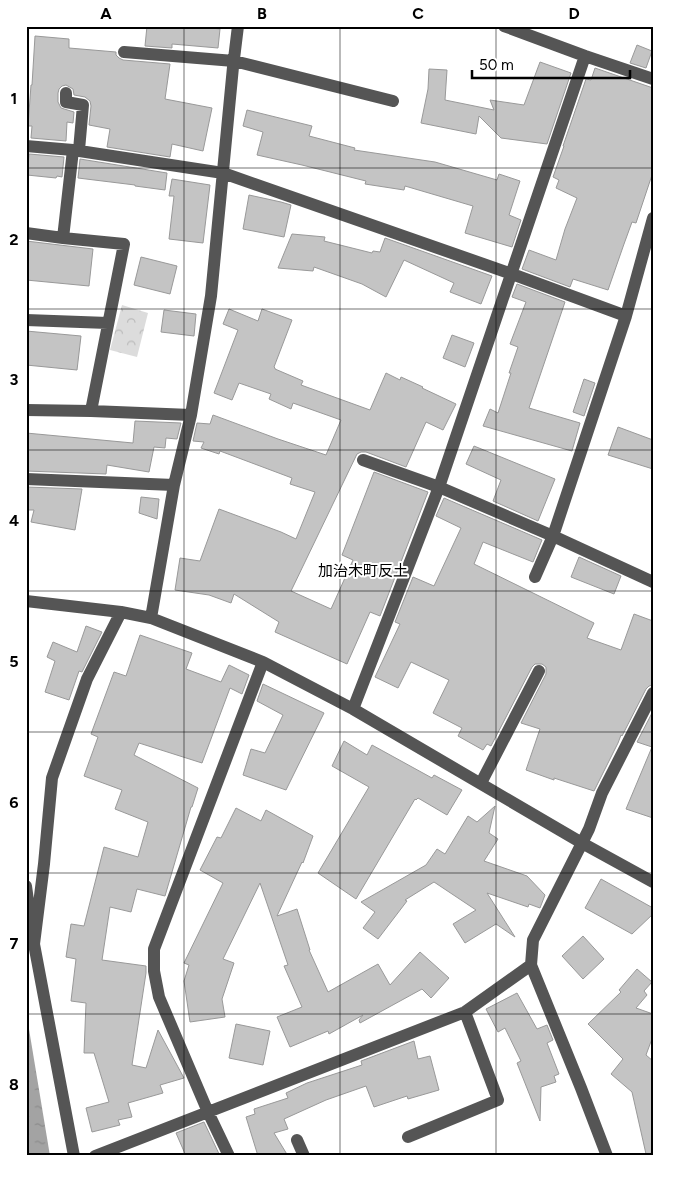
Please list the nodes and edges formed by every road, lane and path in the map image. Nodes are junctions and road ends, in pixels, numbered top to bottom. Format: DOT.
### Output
graph roads {
  1 [pos="238,26"];
  2 [pos="504,26"];
  3 [pos="124,52"];
  4 [pos="585,56"];
  5 [pos="234,61"];
  6 [pos="653,78"];
  7 [pos="66,93"];
  8 [pos="393,101"];
  9 [pos="26,146"];
  10 [pos="76,150"];
  11 [pos="223,172"];
  12 [pos="653,218"];
  13 [pos="26,233"];
  14 [pos="63,238"];
  15 [pos="512,274"];
  16 [pos="626,316"];
  17 [pos="26,320"];
  18 [pos="108,323"];
  19 [pos="26,410"];
  20 [pos="91,411"];
  21 [pos="191,415"];
  22 [pos="363,460"];
  23 [pos="26,479"];
  24 [pos="174,484"];
  25 [pos="439,487"];
  26 [pos="553,536"];
  27 [pos="535,577"];
  28 [pos="653,582"];
  29 [pos="26,601"];
  30 [pos="121,612"];
  31 [pos="151,618"];
  32 [pos="263,662"];
  33 [pos="538,670"];
  34 [pos="653,693"];
  35 [pos="353,710"];
  36 [pos="481,783"];
  37 [pos="582,843"];
  38 [pos="653,882"];
  39 [pos="26,886"];
  40 [pos="34,944"];
  41 [pos="530,965"];
  42 [pos="465,1012"];
  43 [pos="208,1112"];
  44 [pos="408,1137"];
  45 [pos="297,1140"];
  46 [pos="74,1156"];
  47 [pos="95,1156"];
  48 [pos="229,1156"];
  49 [pos="304,1156"];
  50 [pos="607,1156"];
  1 -- 5 [label="street"];
  2 -- 4 [label="street"];
  3 -- 5 [label="street"];
  4 -- 6 [label="street"];
  4 -- 15 [label="street"];
  5 -- 8 [label="street"];
  5 -- 11 [label="street"];
  7 -- 10 [label="street"];
  9 -- 10 [label="street"];
  10 -- 11 [label="street"];
  10 -- 14 [label="street"];
  11 -- 15 [label="street"];
  11 -- 21 [label="street"];
  12 -- 16 [label="street"];
  13 -- 14 [label="street"];
  14 -- 18 [label="street"];
  15 -- 16 [label="street"];
  15 -- 25 [label="street"];
  16 -- 26 [label="street"];
  17 -- 18 [label="street"];
  18 -- 20 [label="street"];
  19 -- 20 [label="street"];
  20 -- 21 [label="street"];
  21 -- 24 [label="street"];
  22 -- 25 [label="street"];
  23 -- 24 [label="street"];
  24 -- 31 [label="street"];
  25 -- 26 [label="street"];
  25 -- 35 [label="street"];
  26 -- 27 [label="street"];
  26 -- 28 [label="street"];
  29 -- 30 [label="street"];
  30 -- 31 [label="street"];
  30 -- 40 [label="street"];
  31 -- 32 [label="street"];
  32 -- 35 [label="street"];
  32 -- 43 [label="street"];
  33 -- 36 [label="street"];
  34 -- 37 [label="street"];
  35 -- 36 [label="street"];
  36 -- 37 [label="street"];
  37 -- 38 [label="street"];
  37 -- 41 [label="street"];
  39 -- 40 [label="street"];
  40 -- 46 [label="street"];
  41 -- 42 [label="street"];
  41 -- 50 [label="street"];
  42 -- 43 [label="street"];
  42 -- 44 [label="street"];
  43 -- 47 [label="street"];
  43 -- 48 [label="street"];
  45 -- 49 [label="street"];
}
